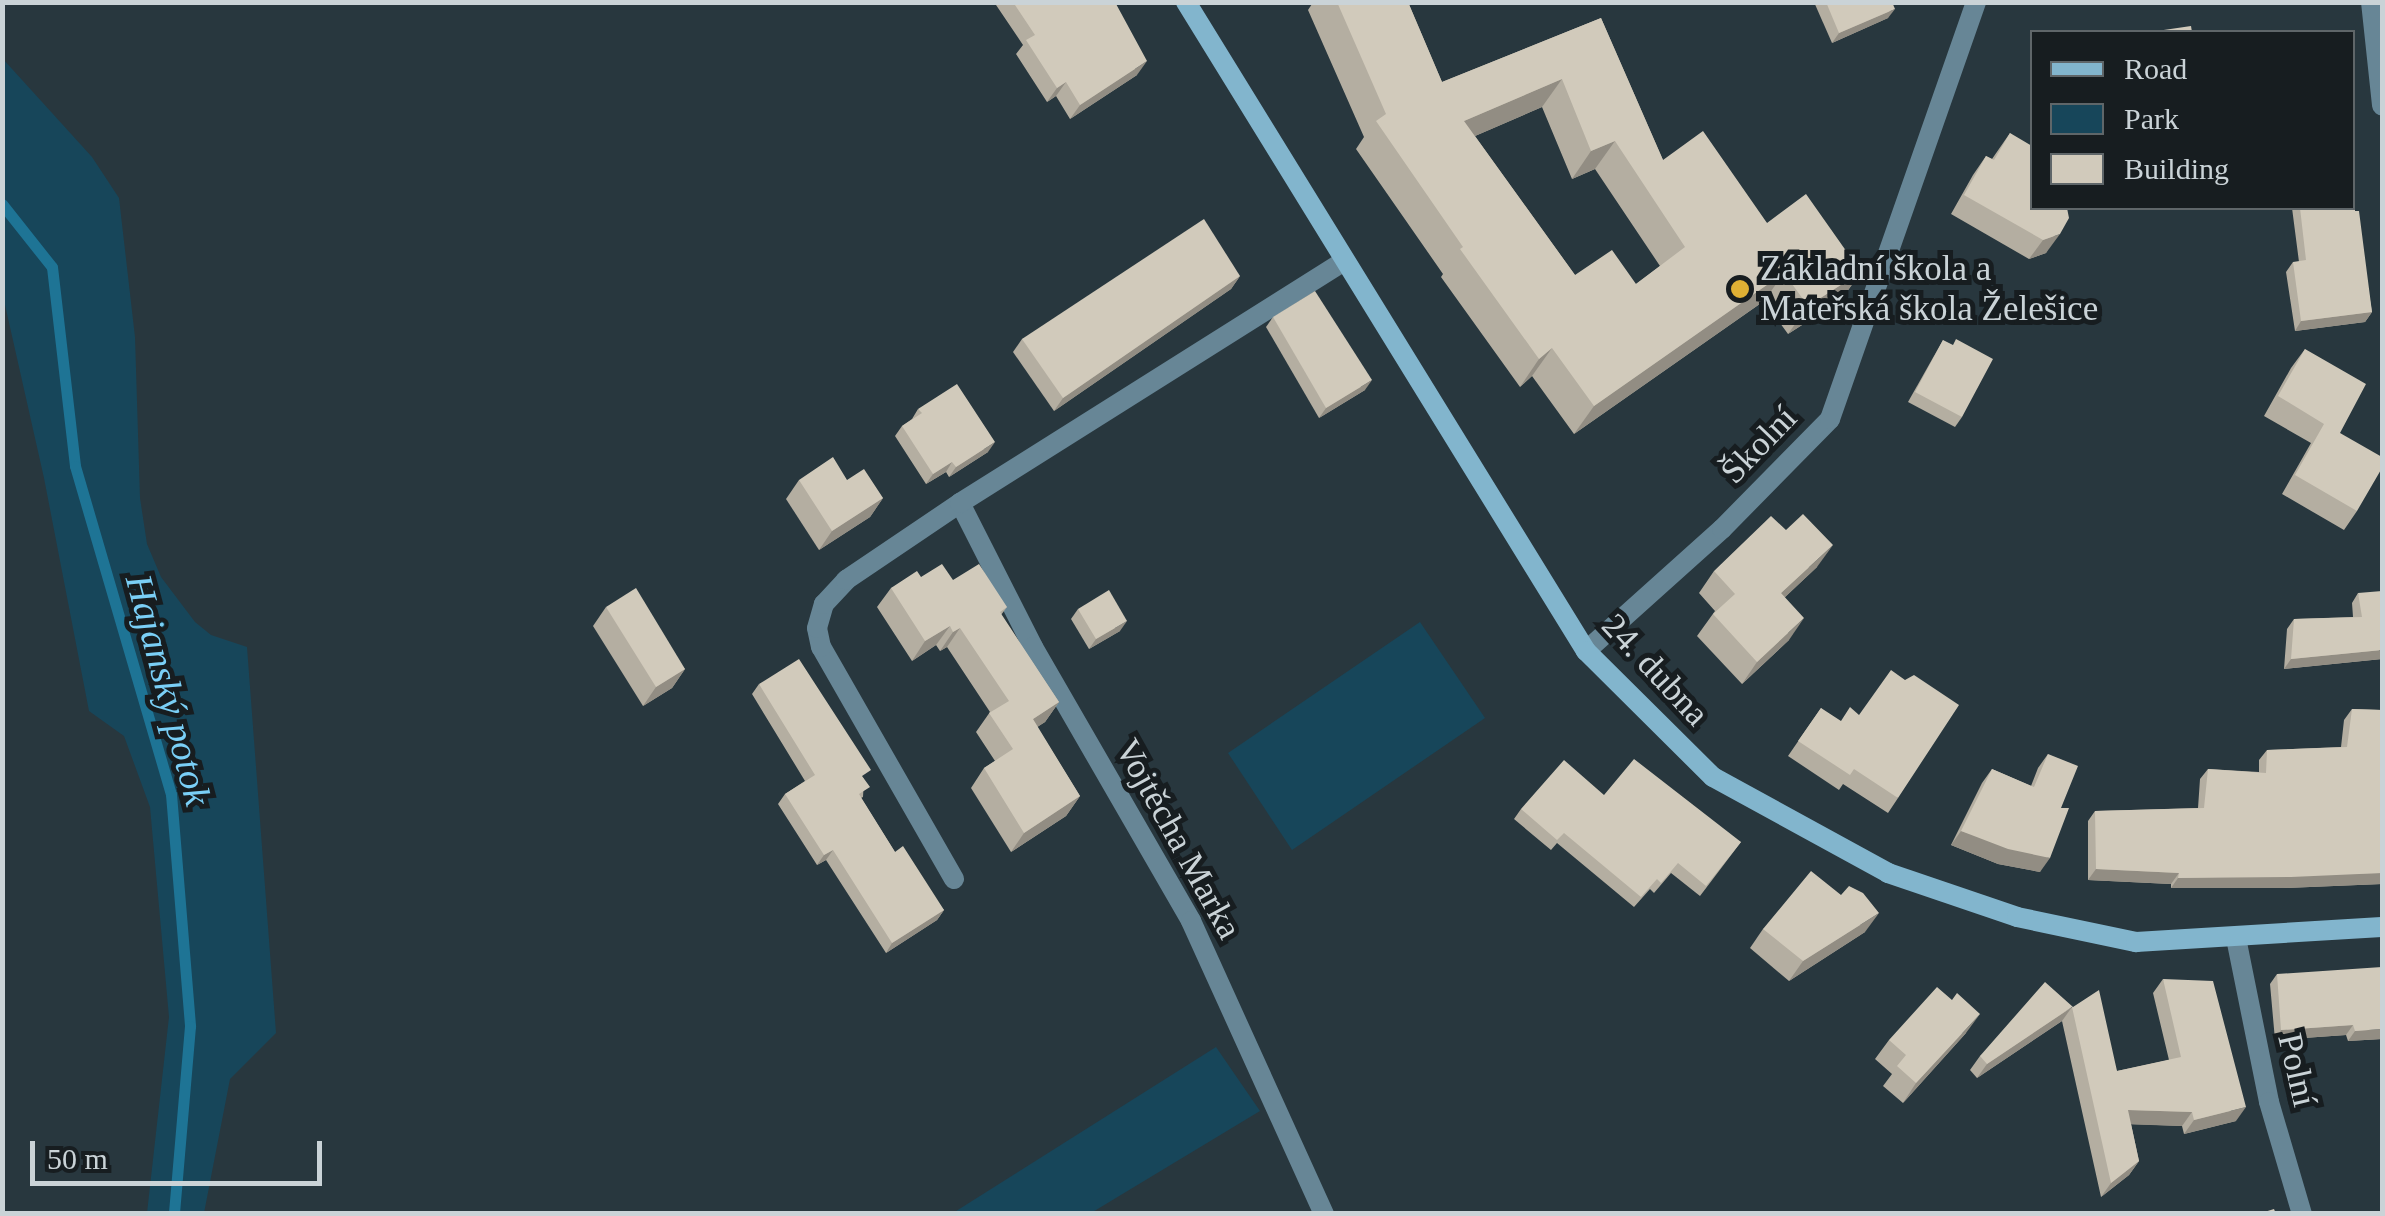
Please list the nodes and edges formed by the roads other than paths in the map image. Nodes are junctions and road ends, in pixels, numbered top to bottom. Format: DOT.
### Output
graph roads {
  1 [pos="1186,2"];
  2 [pos="1976,2"];
  3 [pos="2371,2"];
  4 [pos="2382,105"];
  5 [pos="1343,262"];
  6 [pos="960,503"];
  7 [pos="1586,651"];
  8 [pos="954,880"];
  9 [pos="2382,927"];
  10 [pos="2236,938"];
  11 [pos="1324,1214"];
  12 [pos="2302,1214"];
  1 -- 5 [label="main road, 24. dubna"];
  2 -- 7 [label="street, Školní"];
  3 -- 4 [label="street"];
  5 -- 6 [label="street"];
  5 -- 7 [label="main road, 24. dubna"];
  6 -- 8 [label="street"];
  6 -- 11 [label="street, Vojtěcha Marka"];
  7 -- 10 [label="main road, 24. dubna"];
  9 -- 10 [label="main road, 24. dubna"];
  10 -- 12 [label="street, Polní"];
}
